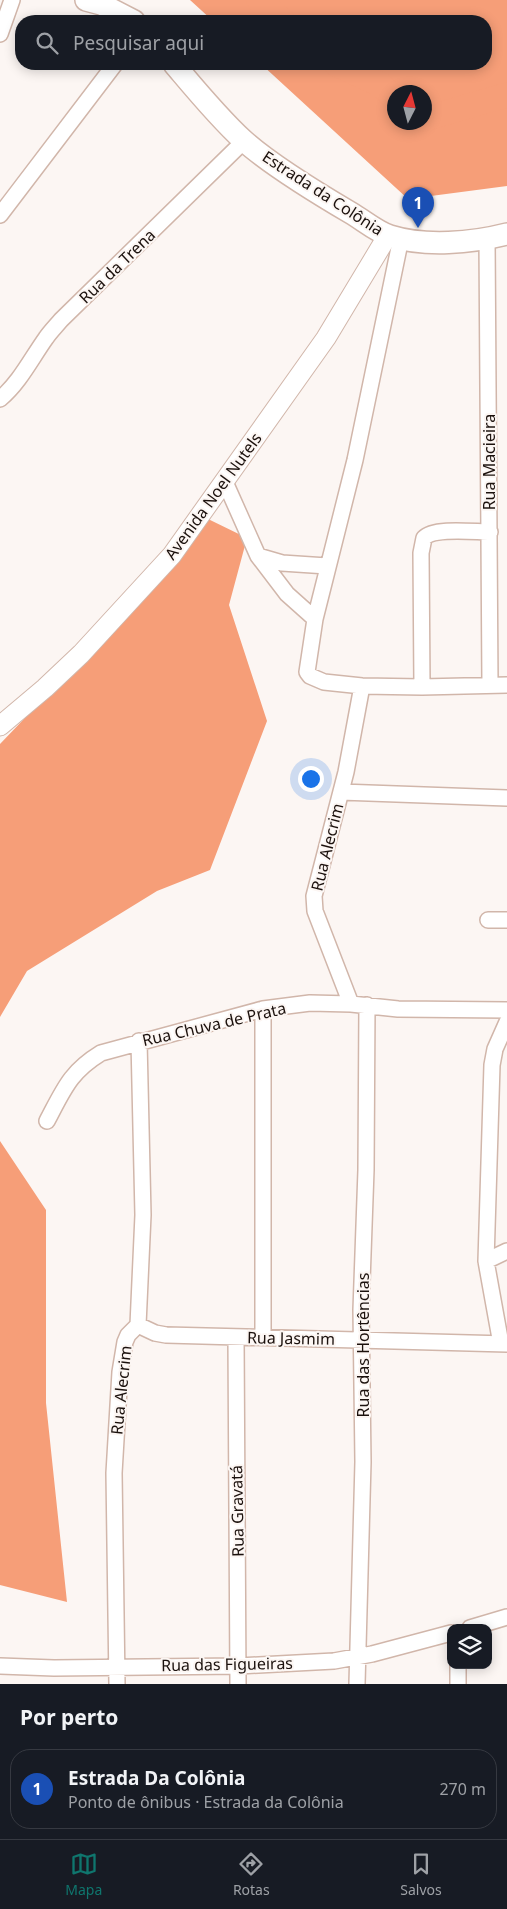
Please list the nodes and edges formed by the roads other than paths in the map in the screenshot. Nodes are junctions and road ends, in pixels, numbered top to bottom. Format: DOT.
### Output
graph roads {
  1 [pos="12,0"];
  2 [pos="86,0"];
  3 [pos="122,15"];
  4 [pos="0,34"];
  5 [pos="110,70"];
  6 [pos="179,70"];
  7 [pos="244,140"];
  8 [pos="0,216"];
  9 [pos="395,237"];
  10 [pos="497,237"];
  11 [pos="0,399"];
  12 [pos="225,482"];
  13 [pos="490,532"];
  14 [pos="258,556"];
  15 [pos="327,566"];
  16 [pos="315,618"];
  17 [pos="490,685"];
  18 [pos="507,685"];
  19 [pos="362,686"];
  20 [pos="422,687"];
  21 [pos="0,726"];
  22 [pos="341,792"];
  23 [pos="507,798"];
  24 [pos="488,920"];
  25 [pos="507,920"];
  26 [pos="351,1004"];
  27 [pos="367,1005"];
  28 [pos="263,1009"];
  29 [pos="507,1010"];
  30 [pos="507,1022"];
  31 [pos="139,1041"];
  32 [pos="47,1121"];
  33 [pos="507,1251"];
  34 [pos="486,1261"];
  35 [pos="138,1325"];
  36 [pos="263,1337"];
  37 [pos="236,1338"];
  38 [pos="362,1339"];
  39 [pos="504,1344"];
  40 [pos="507,1617"];
  41 [pos="483,1624"];
  42 [pos="447,1634"];
  43 [pos="356,1658"];
  44 [pos="0,1666"];
  45 [pos="239,1666"];
  46 [pos="117,1667"];
  47 [pos="458,1669"];
  48 [pos="117,1684"];
  49 [pos="238,1684"];
  50 [pos="357,1684"];
  51 [pos="458,1684"];
  1 -- 4 [label="street"];
  2 -- 3 [label="main road"];
  5 -- 8 [label="street"];
  6 -- 7 [label="main road, Estrada da Colônia"];
  7 -- 9 [label="main road, Estrada da Colônia"];
  7 -- 11 [label="street, Rua da Trena"];
  9 -- 10 [label="main road, Estrada da Colônia"];
  9 -- 12 [label="street, Avenida Noel Nutels"];
  9 -- 15 [label="street"];
  10 -- 13 [label="street, Rua Macieira"];
  12 -- 14 [label="street"];
  12 -- 21 [label="street, Avenida Noel Nutels"];
  13 -- 17 [label="street, Rua Macieira"];
  13 -- 20 [label="street"];
  14 -- 15 [label="street"];
  14 -- 16 [label="street"];
  15 -- 16 [label="street"];
  16 -- 19 [label="street"];
  17 -- 18 [label="street"];
  17 -- 20 [label="street"];
  19 -- 20 [label="street"];
  19 -- 22 [label="street, Rua Alecrim"];
  22 -- 23 [label="street"];
  22 -- 26 [label="street, Rua Alecrim"];
  24 -- 25 [label="street"];
  26 -- 27 [label="street, Rua Chuva de Prata"];
  26 -- 28 [label="street, Rua Chuva de Prata"];
  27 -- 29 [label="street, Rua Chuva de Prata"];
  27 -- 38 [label="street, Rua das Hortências"];
  28 -- 31 [label="street, Rua Chuva de Prata"];
  28 -- 36 [label="street"];
  30 -- 34 [label="street"];
  31 -- 32 [label="street, Rua Chuva de Prata"];
  31 -- 35 [label="street, Rua Alecrim"];
  33 -- 34 [label="street"];
  34 -- 39 [label="street"];
  35 -- 37 [label="street, Rua Jasmim"];
  35 -- 46 [label="street, Rua Alecrim"];
  36 -- 37 [label="street, Rua Jasmim"];
  36 -- 38 [label="street, Rua Jasmim"];
  37 -- 45 [label="street, Rua Gravatá"];
  38 -- 39 [label="street, Rua Jasmim"];
  38 -- 43 [label="street, Rua das Hortências"];
  40 -- 41 [label="street"];
  42 -- 43 [label="street, Rua das Figueiras"];
  43 -- 45 [label="street, Rua das Figueiras"];
  43 -- 50 [label="street, Rua das Hortências"];
  44 -- 46 [label="street, Rua das Figueiras"];
  45 -- 46 [label="street, Rua das Figueiras"];
  45 -- 49 [label="street, Rua Gravatá"];
  46 -- 48 [label="street, Rua Alecrim"];
  47 -- 51 [label="street"];
}
